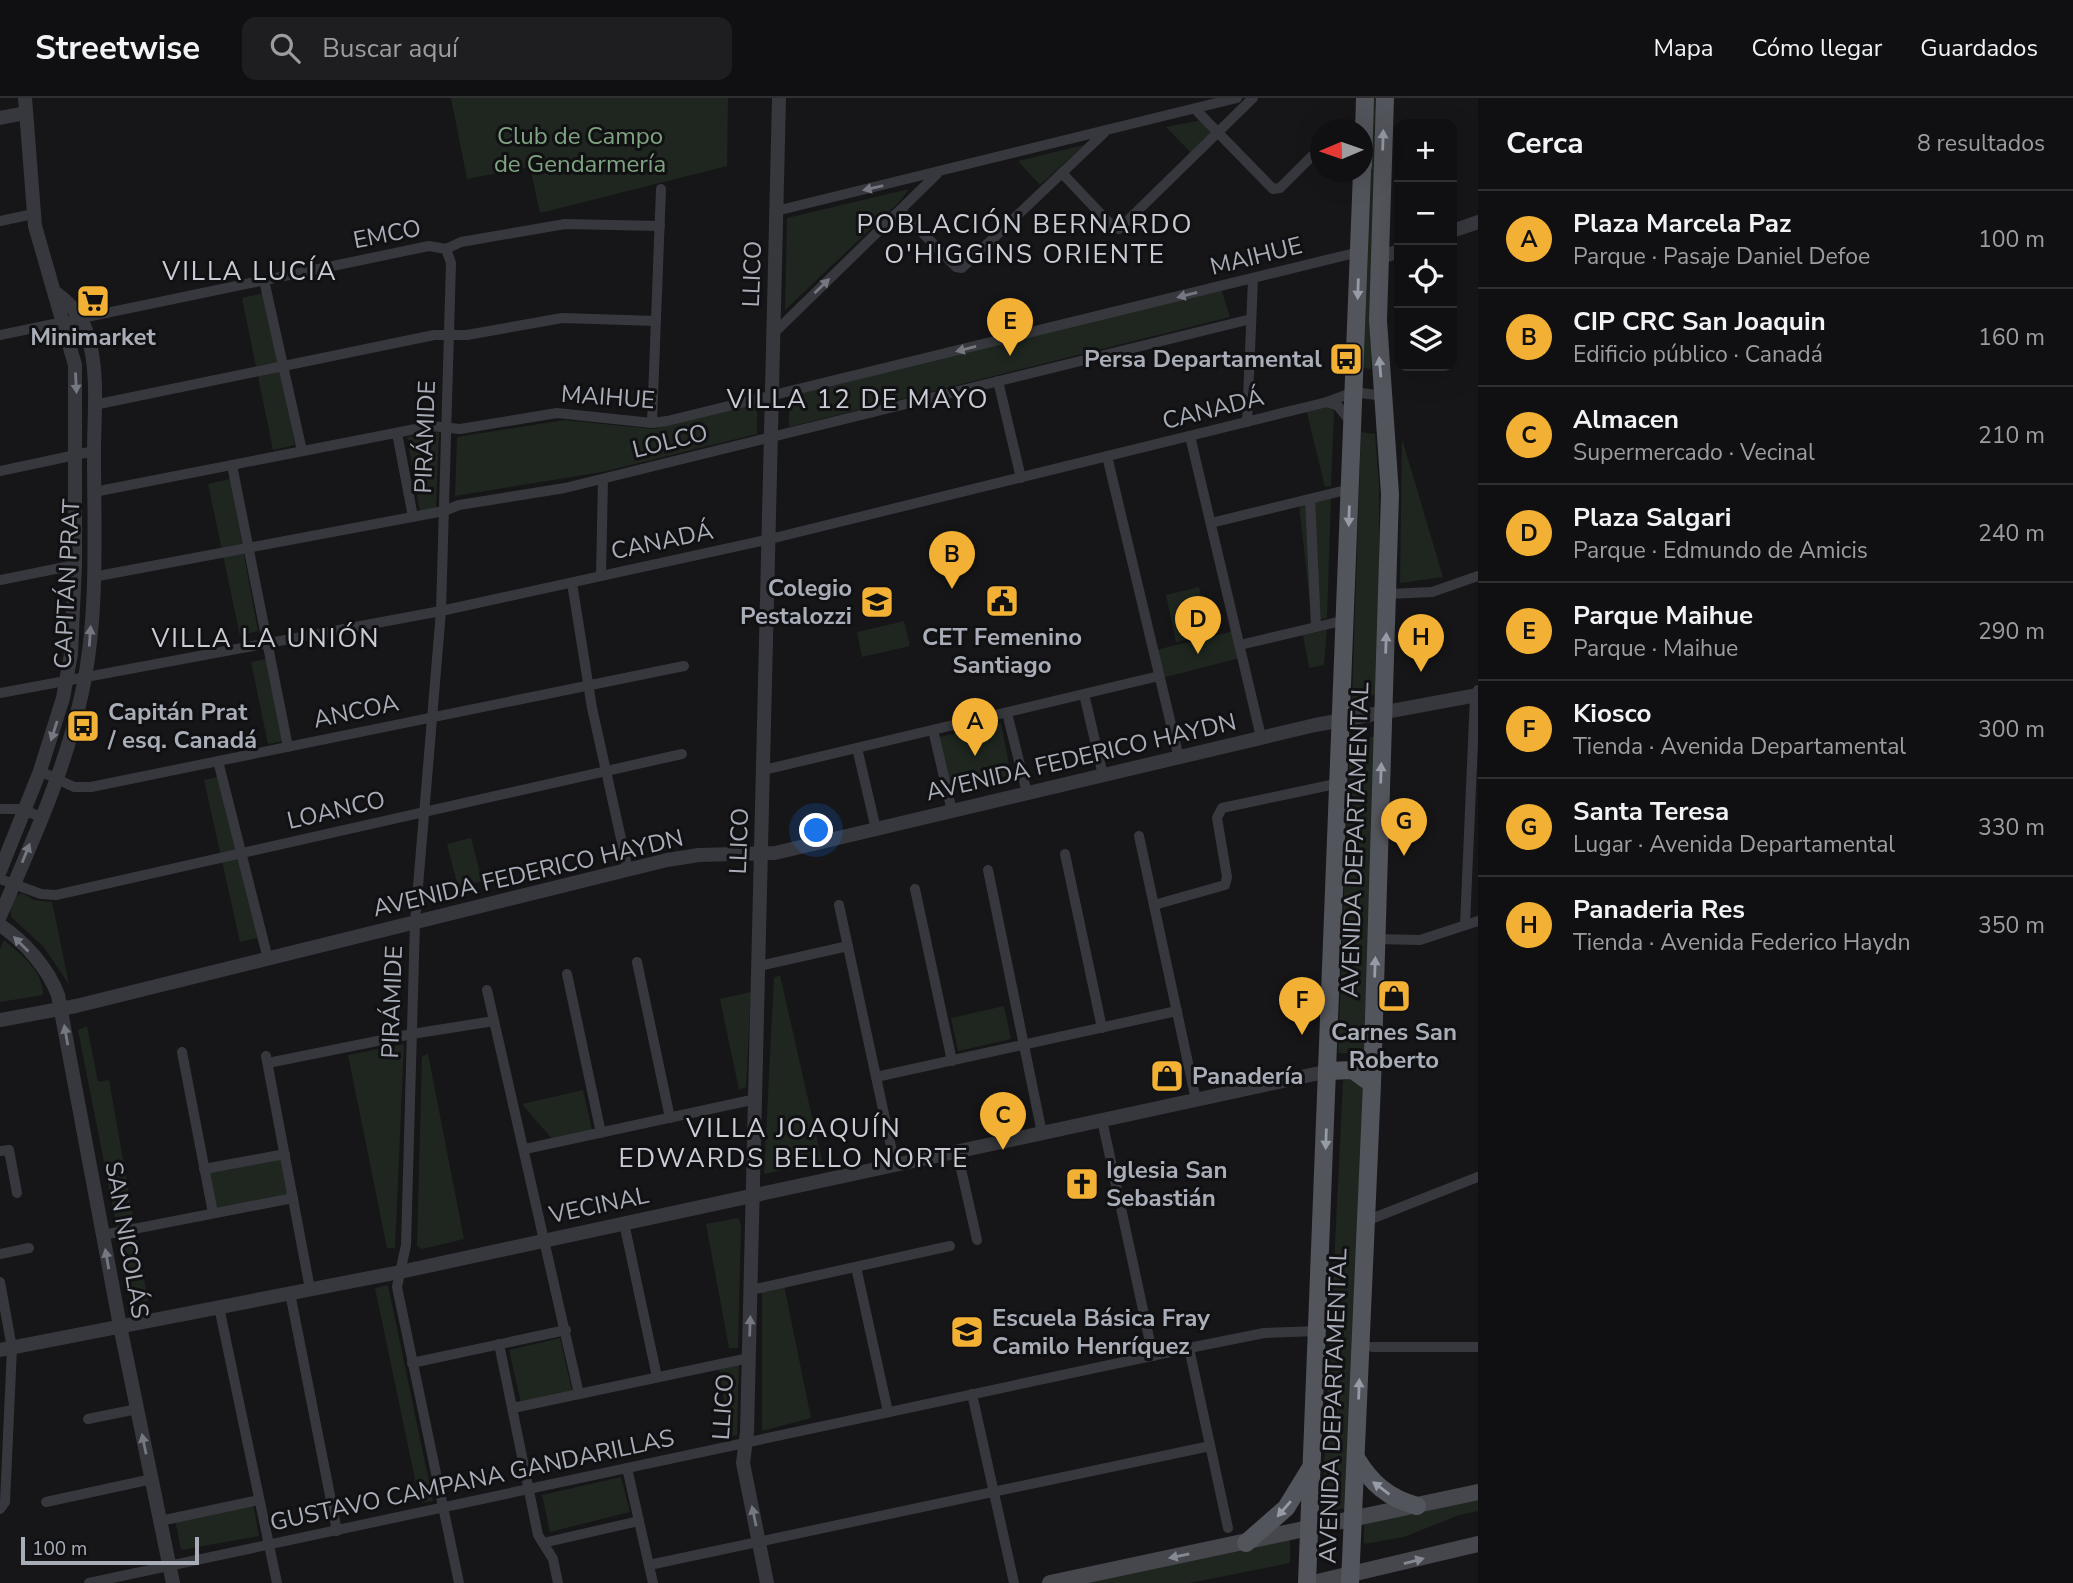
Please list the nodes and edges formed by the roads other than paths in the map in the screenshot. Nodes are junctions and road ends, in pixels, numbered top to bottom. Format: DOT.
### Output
graph roads {
  1 [pos="779,98"];
  2 [pos="1237,98"];
  3 [pos="1253,98"];
  4 [pos="1365,98"];
  5 [pos="1385,98"];
  6 [pos="26,105"];
  7 [pos="1195,109"];
  8 [pos="0,118"];
  9 [pos="1364,119"];
  10 [pos="1106,131"];
  11 [pos="1218,134"];
  12 [pos="1310,157"];
  13 [pos="939,173"];
  14 [pos="1062,173"];
  15 [pos="1362,182"];
  16 [pos="661,188"];
  17 [pos="900,210"];
  18 [pos="776,211"];
  19 [pos="33,214"];
  20 [pos="0,221"];
  21 [pos="1478,222"];
  22 [pos="660,226"];
  23 [pos="1457,229"];
  24 [pos="446,249"];
  25 [pos="1359,252"];
  26 [pos="1394,253"];
  27 [pos="1379,258"];
  28 [pos="1253,279"];
  29 [pos="264,280"];
  30 [pos="56,293"];
  31 [pos="1251,318"];
  32 [pos="80,319"];
  33 [pos="64,321"];
  34 [pos="656,321"];
  35 [pos="773,334"];
  36 [pos="0,335"];
  37 [pos="449,335"];
  38 [pos="283,367"];
  39 [pos="998,381"];
  40 [pos="1354,392"];
  41 [pos="772,395"];
  42 [pos="1384,396"];
  43 [pos="1327,402"];
  44 [pos="94,405"];
  45 [pos="1247,422"];
  46 [pos="652,423"];
  47 [pos="1353,426"];
  48 [pos="447,427"];
  49 [pos="397,433"];
  50 [pos="1191,436"];
  51 [pos="771,437"];
  52 [pos="94,451"];
  53 [pos="302,451"];
  54 [pos="78,455"];
  55 [pos="1107,456"];
  56 [pos="232,465"];
  57 [pos="0,471"];
  58 [pos="1021,478"];
  59 [pos="603,479"];
  60 [pos="1350,489"];
  61 [pos="94,492"];
  62 [pos="1310,499"];
  63 [pos="444,511"];
  64 [pos="413,517"];
  65 [pos="1211,523"];
  66 [pos="770,539"];
  67 [pos="247,548"];
  68 [pos="75,565"];
  69 [pos="601,576"];
  70 [pos="1478,576"];
  71 [pos="93,577"];
  72 [pos="0,580"];
  73 [pos="572,583"];
  74 [pos="1388,594"];
  75 [pos="441,611"];
  76 [pos="1346,620"];
  77 [pos="1316,627"];
  78 [pos="266,644"];
  79 [pos="1240,645"];
  80 [pos="684,666"];
  81 [pos="1159,676"];
  82 [pos="85,677"];
  83 [pos="67,681"];
  84 [pos="588,686"];
  85 [pos="0,693"];
  86 [pos="1477,693"];
  87 [pos="1084,694"];
  88 [pos="1383,711"];
  89 [pos="1007,713"];
  90 [pos="432,718"];
  91 [pos="1342,719"];
  92 [pos="933,730"];
  93 [pos="1261,737"];
  94 [pos="288,747"];
  95 [pos="857,748"];
  96 [pos="682,754"];
  97 [pos="1179,758"];
  98 [pos="218,761"];
  99 [pos="764,770"];
  100 [pos="40,771"];
  101 [pos="606,771"];
  102 [pos="1102,775"];
  103 [pos="56,779"];
  104 [pos="1340,783"];
  105 [pos="1027,793"];
  106 [pos="1474,801"];
  107 [pos="0,809"];
  108 [pos="25,811"];
  109 [pos="952,811"];
  110 [pos="424,812"];
  111 [pos="41,817"];
  112 [pos="876,830"];
  113 [pos="1139,836"];
  114 [pos="241,853"];
  115 [pos="762,854"];
  116 [pos="1065,854"];
  117 [pos="628,870"];
  118 [pos="988,870"];
  119 [pos="0,871"];
  120 [pos="7,882"];
  121 [pos="915,889"];
  122 [pos="839,905"];
  123 [pos="1154,905"];
  124 [pos="0,916"];
  125 [pos="1478,921"];
  126 [pos="415,922"];
  127 [pos="0,925"];
  128 [pos="1465,925"];
  129 [pos="1376,939"];
  130 [pos="848,947"];
  131 [pos="268,959"];
  132 [pos="637,962"];
  133 [pos="759,966"];
  134 [pos="567,974"];
  135 [pos="487,990"];
  136 [pos="62,1009"];
  137 [pos="1177,1011"];
  138 [pos="0,1020"];
  139 [pos="494,1021"];
  140 [pos="1102,1028"];
  141 [pos="412,1034"];
  142 [pos="1024,1045"];
  143 [pos="182,1052"];
  144 [pos="952,1061"];
  145 [pos="1329,1071"];
  146 [pos="876,1077"];
  147 [pos="1372,1084"];
  148 [pos="756,1099"];
  149 [pos="1196,1100"];
  150 [pos="670,1118"];
  151 [pos="1102,1120"];
  152 [pos="601,1133"];
  153 [pos="1042,1133"];
  154 [pos="525,1149"];
  155 [pos="4,1151"];
  156 [pos="957,1151"];
  157 [pos="285,1154"];
  158 [pos="895,1165"];
  159 [pos="204,1169"];
  160 [pos="1478,1178"];
  161 [pos="17,1193"];
  162 [pos="754,1195"];
  163 [pos="293,1198"];
  164 [pos="213,1213"];
  165 [pos="1366,1221"];
  166 [pos="624,1223"];
  167 [pos="103,1235"];
  168 [pos="545,1240"];
  169 [pos="977,1240"];
  170 [pos="950,1246"];
  171 [pos="29,1248"];
  172 [pos="0,1254"];
  173 [pos="856,1267"];
  174 [pos="400,1272"];
  175 [pos="0,1282"];
  176 [pos="310,1289"];
  177 [pos="751,1290"];
  178 [pos="290,1293"];
  179 [pos="219,1307"];
  180 [pos="120,1326"];
  181 [pos="566,1330"];
  182 [pos="1318,1331"];
  183 [pos="499,1344"];
  184 [pos="1372,1347"];
  185 [pos="1478,1347"];
  186 [pos="1189,1348"];
  187 [pos="6,1349"];
  188 [pos="1153,1356"];
  189 [pos="749,1358"];
  190 [pos="412,1363"];
  191 [pos="657,1377"];
  192 [pos="579,1394"];
  193 [pos="972,1394"];
  194 [pos="513,1408"];
  195 [pos="137,1409"];
  196 [pos="888,1412"];
  197 [pos="88,1419"];
  198 [pos="745,1443"];
  199 [pos="4,1446"];
  200 [pos="1210,1446"];
  201 [pos="1356,1458"];
  202 [pos="1312,1466"];
  203 [pos="627,1468"];
  204 [pos="152,1479"];
  205 [pos="530,1490"];
  206 [pos="994,1492"];
  207 [pos="1478,1492"];
  208 [pos="260,1500"];
  209 [pos="46,1502"];
  210 [pos="1417,1506"];
  211 [pos="2,1508"];
  212 [pos="443,1508"];
  213 [pos="1353,1519"];
  214 [pos="160,1521"];
  215 [pos="639,1521"];
  216 [pos="1228,1528"];
  217 [pos="1310,1529"];
  218 [pos="337,1531"];
  219 [pos="760,1541"];
  220 [pos="1246,1542"];
  221 [pos="543,1543"];
  222 [pos="1478,1544"];
  223 [pos="269,1546"];
  224 [pos="170,1565"];
  225 [pos="649,1565"];
  226 [pos="1350,1579"];
  227 [pos="89,1583"];
  228 [pos="173,1583"];
  229 [pos="277,1583"];
  230 [pos="459,1583"];
  231 [pos="558,1583"];
  232 [pos="653,1583"];
  233 [pos="768,1583"];
  234 [pos="1014,1583"];
  235 [pos="1050,1583"];
  236 [pos="1307,1583"];
  237 [pos="1313,1583"];
  1 -- 18 [label="street, LLICO"];
  2 -- 7 [label="street"];
  3 -- 11 [label="street"];
  4 -- 9 [label="main road"];
  27 -- 5 [label="main road, AVENIDA DEPARTAMENTAL, one-way"];
  6 -- 8 [label="street"];
  6 -- 19 [label="street, CAPITÁN PRAT"];
  7 -- 10 [label="street"];
  7 -- 11 [label="street"];
  10 -- 13 [label="street"];
  10 -- 14 [label="street"];
  11 -- 12 [label="street"];
  11 -- 14 [label="street"];
  13 -- 17 [label="street"];
  13 -- 18 [label="street, one-way"];
  14 -- 17 [label="street"];
  15 -- 25 [label="main road, AVENIDA DEPARTAMENTAL"];
  16 -- 22 [label="street"];
  35 -- 17 [label="street, one-way"];
  18 -- 35 [label="street, LLICO"];
  19 -- 20 [label="street"];
  19 -- 30 [label="street, CAPITÁN PRAT"];
  21 -- 23 [label="street"];
  22 -- 24 [label="street, EMCO"];
  22 -- 34 [label="street"];
  24 -- 29 [label="street, EMCO"];
  24 -- 37 [label="street, PIRÁMIDE"];
  25 -- 28 [label="street, MAIHUE"];
  25 -- 40 [label="main road, AVENIDA DEPARTAMENTAL, one-way"];
  26 -- 27 [label="street"];
  42 -- 27 [label="main road, AVENIDA DEPARTAMENTAL, one-way"];
  28 -- 31 [label="street"];
  28 -- 41 [label="street, MAIHUE, one-way"];
  29 -- 32 [label="street, EMCO"];
  29 -- 38 [label="street"];
  30 -- 32 [label="street, CAPITÁN PRAT"];
  30 -- 33 [label="street, CAPITÁN PRAT"];
  31 -- 39 [label="street, LOLCO"];
  31 -- 45 [label="street"];
  32 -- 33 [label="street, EMCO"];
  32 -- 44 [label="street, CAPITÁN PRAT"];
  33 -- 36 [label="street, EMCO"];
  33 -- 54 [label="street, CAPITÁN PRAT, one-way"];
  34 -- 37 [label="street"];
  34 -- 46 [label="street"];
  35 -- 41 [label="street, LLICO"];
  37 -- 38 [label="street"];
  37 -- 48 [label="street, PIRÁMIDE"];
  38 -- 44 [label="street"];
  38 -- 53 [label="street"];
  39 -- 51 [label="street, LOLCO"];
  39 -- 58 [label="street"];
  40 -- 42 [label="street, CANADÁ"];
  40 -- 43 [label="street, CANADÁ"];
  40 -- 47 [label="main road, AVENIDA DEPARTAMENTAL"];
  41 -- 46 [label="street, MAIHUE"];
  41 -- 51 [label="street, LLICO"];
  42 -- 74 [label="main road, AVENIDA DEPARTAMENTAL"];
  43 -- 45 [label="street, CANADÁ"];
  43 -- 47 [label="street"];
  44 -- 52 [label="street, CAPITÁN PRAT"];
  45 -- 50 [label="street, CANADÁ"];
  46 -- 48 [label="street, MAIHUE"];
  47 -- 60 [label="main road, AVENIDA DEPARTAMENTAL"];
  48 -- 49 [label="street, MAIHUE"];
  48 -- 63 [label="street, PIRÁMIDE"];
  49 -- 53 [label="street, MAIHUE"];
  49 -- 64 [label="street, PIRÁMIDE"];
  50 -- 55 [label="street, CANADÁ"];
  50 -- 65 [label="street"];
  51 -- 59 [label="street, LOLCO"];
  51 -- 66 [label="street, LLICO"];
  52 -- 54 [label="street"];
  52 -- 61 [label="street, CAPITÁN PRAT"];
  53 -- 56 [label="street, MAIHUE"];
  54 -- 57 [label="street"];
  54 -- 68 [label="street, CAPITÁN PRAT"];
  55 -- 58 [label="street, CANADÁ"];
  55 -- 81 [label="street"];
  56 -- 61 [label="street, MAIHUE"];
  56 -- 67 [label="street"];
  58 -- 66 [label="street, CANADÁ"];
  59 -- 63 [label="street, LOLCO"];
  59 -- 69 [label="street"];
  60 -- 62 [label="street"];
  60 -- 76 [label="main road, AVENIDA DEPARTAMENTAL, one-way"];
  61 -- 71 [label="street, CAPITÁN PRAT"];
  62 -- 65 [label="street"];
  62 -- 77 [label="street"];
  63 -- 64 [label="street, LOLCO"];
  63 -- 75 [label="street, PIRÁMIDE"];
  64 -- 67 [label="street, LOLCO"];
  65 -- 79 [label="street"];
  66 -- 69 [label="street, CANADÁ"];
  66 -- 99 [label="street, LLICO"];
  67 -- 71 [label="street, LOLCO"];
  67 -- 78 [label="street"];
  68 -- 72 [label="street"];
  68 -- 83 [label="street, CAPITÁN PRAT"];
  69 -- 73 [label="street, CANADÁ"];
  70 -- 74 [label="street"];
  82 -- 71 [label="street, CAPITÁN PRAT, one-way"];
  73 -- 75 [label="street, CANADÁ"];
  73 -- 84 [label="street"];
  88 -- 74 [label="main road, AVENIDA DEPARTAMENTAL, one-way"];
  75 -- 78 [label="street, CANADÁ"];
  75 -- 90 [label="street, PIRÁMIDE"];
  76 -- 77 [label="street"];
  76 -- 91 [label="main road, AVENIDA DEPARTAMENTAL"];
  77 -- 79 [label="street"];
  78 -- 82 [label="street, CANADÁ"];
  78 -- 94 [label="street"];
  79 -- 93 [label="street"];
  80 -- 84 [label="street, ANCOA"];
  81 -- 87 [label="street"];
  81 -- 97 [label="street"];
  82 -- 83 [label="street, CANADÁ"];
  82 -- 103 [label="street, CAPITÁN PRAT"];
  83 -- 85 [label="street, CANADÁ"];
  83 -- 100 [label="street, CAPITÁN PRAT, one-way"];
  84 -- 90 [label="street, ANCOA"];
  84 -- 101 [label="street"];
  86 -- 88 [label="street, AVENIDA FEDERICO HAYDN"];
  86 -- 106 [label="street"];
  87 -- 89 [label="street"];
  87 -- 102 [label="street"];
  88 -- 91 [label="street, AVENIDA FEDERICO HAYDN"];
  129 -- 88 [label="main road, AVENIDA DEPARTAMENTAL, one-way"];
  89 -- 92 [label="street"];
  89 -- 105 [label="street"];
  90 -- 94 [label="street, ANCOA"];
  90 -- 110 [label="street, PIRÁMIDE"];
  91 -- 93 [label="street, AVENIDA FEDERICO HAYDN"];
  91 -- 104 [label="main road, AVENIDA DEPARTAMENTAL"];
  92 -- 95 [label="street"];
  92 -- 109 [label="street"];
  93 -- 97 [label="street, AVENIDA FEDERICO HAYDN"];
  94 -- 98 [label="street, ANCOA"];
  95 -- 99 [label="street"];
  95 -- 112 [label="street"];
  96 -- 101 [label="street, LOANCO"];
  97 -- 102 [label="street, AVENIDA FEDERICO HAYDN"];
  98 -- 103 [label="street, ANCOA"];
  98 -- 114 [label="street"];
  99 -- 115 [label="street, LLICO"];
  100 -- 103 [label="street, ANCOA"];
  100 -- 108 [label="street, CAPITÁN PRAT"];
  101 -- 110 [label="street, LOANCO"];
  101 -- 117 [label="street"];
  102 -- 105 [label="street, AVENIDA FEDERICO HAYDN"];
  103 -- 111 [label="street, CAPITÁN PRAT"];
  104 -- 123 [label="street"];
  104 -- 145 [label="main road, AVENIDA DEPARTAMENTAL"];
  105 -- 109 [label="street, AVENIDA FEDERICO HAYDN"];
  106 -- 128 [label="street"];
  107 -- 108 [label="street"];
  108 -- 111 [label="street"];
  108 -- 119 [label="street, CAPITÁN PRAT"];
  109 -- 112 [label="street, AVENIDA FEDERICO HAYDN"];
  110 -- 114 [label="street, LOANCO"];
  110 -- 126 [label="street, PIRÁMIDE"];
  120 -- 111 [label="street, CAPITÁN PRAT, one-way"];
  112 -- 115 [label="street, AVENIDA FEDERICO HAYDN"];
  113 -- 123 [label="street"];
  114 -- 120 [label="street, LOANCO"];
  114 -- 131 [label="street"];
  115 -- 117 [label="street, AVENIDA FEDERICO HAYDN"];
  115 -- 133 [label="street, LLICO"];
  116 -- 140 [label="street"];
  117 -- 126 [label="street, AVENIDA FEDERICO HAYDN"];
  118 -- 142 [label="street"];
  120 -- 124 [label="street, CAPITÁN PRAT"];
  121 -- 144 [label="street"];
  122 -- 130 [label="street"];
  123 -- 137 [label="street"];
  125 -- 128 [label="street"];
  126 -- 131 [label="street, AVENIDA FEDERICO HAYDN"];
  126 -- 141 [label="street, PIRÁMIDE"];
  136 -- 127 [label="street, SAN NICOLÁS, one-way"];
  128 -- 129 [label="street"];
  147 -- 129 [label="main road, AVENIDA DEPARTAMENTAL, one-way"];
  130 -- 133 [label="street"];
  130 -- 146 [label="street"];
  131 -- 136 [label="street, AVENIDA FEDERICO HAYDN"];
  132 -- 150 [label="street"];
  133 -- 148 [label="street, LLICO"];
  134 -- 152 [label="street"];
  135 -- 139 [label="street"];
  136 -- 138 [label="street, AVENIDA FEDERICO HAYDN"];
  167 -- 136 [label="street, SAN NICOLÁS, one-way"];
  137 -- 140 [label="street"];
  137 -- 149 [label="street"];
  139 -- 141 [label="street"];
  139 -- 154 [label="street"];
  140 -- 142 [label="street"];
  141 -- 157 [label="street"];
  141 -- 174 [label="street, PIRÁMIDE"];
  142 -- 144 [label="street"];
  142 -- 153 [label="street"];
  143 -- 159 [label="street"];
  144 -- 146 [label="street"];
  145 -- 147 [label="main road"];
  145 -- 149 [label="street, VECINAL"];
  145 -- 182 [label="main road, AVENIDA DEPARTAMENTAL, one-way"];
  146 -- 158 [label="street"];
  147 -- 165 [label="main road, AVENIDA DEPARTAMENTAL"];
  148 -- 150 [label="street"];
  148 -- 162 [label="street, LLICO"];
  149 -- 151 [label="street, VECINAL"];
  150 -- 152 [label="street"];
  151 -- 153 [label="street, VECINAL"];
  151 -- 188 [label="street"];
  152 -- 154 [label="street"];
  153 -- 156 [label="street, VECINAL"];
  154 -- 168 [label="street"];
  155 -- 161 [label="street"];
  156 -- 158 [label="street, VECINAL"];
  156 -- 169 [label="street"];
  157 -- 159 [label="street"];
  157 -- 163 [label="street"];
  158 -- 162 [label="street, VECINAL"];
  159 -- 164 [label="street"];
  160 -- 165 [label="street"];
  162 -- 166 [label="street, VECINAL"];
  162 -- 177 [label="street, LLICO"];
  163 -- 164 [label="street"];
  163 -- 176 [label="street"];
  164 -- 167 [label="street"];
  201 -- 165 [label="main road, AVENIDA DEPARTAMENTAL, one-way"];
  166 -- 168 [label="street, VECINAL"];
  166 -- 191 [label="street"];
  180 -- 167 [label="street, SAN NICOLÁS, one-way"];
  168 -- 174 [label="street, VECINAL"];
  168 -- 181 [label="street"];
  170 -- 173 [label="street"];
  171 -- 172 [label="street"];
  173 -- 177 [label="street"];
  173 -- 196 [label="street"];
  174 -- 176 [label="street, VECINAL"];
  174 -- 190 [label="street, PIRÁMIDE"];
  175 -- 187 [label="street"];
  176 -- 178 [label="street, VECINAL"];
  189 -- 177 [label="street, LLICO, one-way"];
  178 -- 179 [label="street, VECINAL"];
  178 -- 218 [label="street"];
  179 -- 180 [label="street, VECINAL"];
  179 -- 208 [label="street"];
  180 -- 187 [label="street, VECINAL"];
  180 -- 195 [label="street, SAN NICOLÁS"];
  181 -- 183 [label="street"];
  181 -- 192 [label="street"];
  182 -- 186 [label="street, GUSTAVO CAMPANA GANDARILLAS"];
  182 -- 202 [label="main road, AVENIDA DEPARTAMENTAL"];
  183 -- 190 [label="street"];
  183 -- 194 [label="street"];
  184 -- 185 [label="street"];
  186 -- 188 [label="street, GUSTAVO CAMPANA GANDARILLAS"];
  186 -- 200 [label="street"];
  187 -- 199 [label="street"];
  188 -- 193 [label="street, GUSTAVO CAMPANA GANDARILLAS"];
  189 -- 191 [label="street"];
  189 -- 198 [label="street, LLICO"];
  190 -- 212 [label="street, PIRÁMIDE"];
  191 -- 192 [label="street"];
  192 -- 194 [label="street"];
  193 -- 196 [label="street, GUSTAVO CAMPANA GANDARILLAS"];
  193 -- 206 [label="street"];
  194 -- 205 [label="street"];
  195 -- 197 [label="street"];
  204 -- 195 [label="street, SAN NICOLÁS, one-way"];
  196 -- 198 [label="street, GUSTAVO CAMPANA GANDARILLAS"];
  198 -- 203 [label="street, GUSTAVO CAMPANA GANDARILLAS"];
  219 -- 198 [label="street, LLICO, one-way"];
  199 -- 211 [label="street"];
  200 -- 206 [label="street"];
  200 -- 216 [label="street"];
  210 -- 201 [label="main road, one-way"];
  201 -- 213 [label="main road, AVENIDA DEPARTAMENTAL"];
  202 -- 217 [label="main road, AVENIDA DEPARTAMENTAL"];
  202 -- 220 [label="main road, one-way"];
  203 -- 205 [label="street, GUSTAVO CAMPANA GANDARILLAS"];
  203 -- 215 [label="street"];
  204 -- 209 [label="street"];
  204 -- 214 [label="street, SAN NICOLÁS"];
  205 -- 212 [label="street, GUSTAVO CAMPANA GANDARILLAS"];
  205 -- 221 [label="street"];
  206 -- 219 [label="street"];
  206 -- 234 [label="street"];
  207 -- 210 [label="main road"];
  208 -- 214 [label="street"];
  208 -- 223 [label="street"];
  210 -- 213 [label="main road"];
  212 -- 218 [label="street, GUSTAVO CAMPANA GANDARILLAS"];
  212 -- 230 [label="street, PIRÁMIDE"];
  213 -- 217 [label="main road"];
  213 -- 226 [label="main road, AVENIDA DEPARTAMENTAL"];
  214 -- 224 [label="street, SAN NICOLÁS"];
  215 -- 221 [label="street"];
  215 -- 225 [label="street"];
  217 -- 220 [label="main road"];
  217 -- 236 [label="main road, AVENIDA DEPARTAMENTAL"];
  218 -- 223 [label="street, GUSTAVO CAMPANA GANDARILLAS"];
  219 -- 225 [label="street"];
  219 -- 233 [label="street, LLICO"];
  220 -- 235 [label="main road, one-way"];
  221 -- 231 [label="street"];
  226 -- 222 [label="main road, one-way"];
  223 -- 224 [label="street, GUSTAVO CAMPANA GANDARILLAS"];
  223 -- 229 [label="street"];
  224 -- 227 [label="street, GUSTAVO CAMPANA GANDARILLAS"];
  224 -- 228 [label="street, SAN NICOLÁS"];
  225 -- 232 [label="street"];
  226 -- 237 [label="main road"];
}
